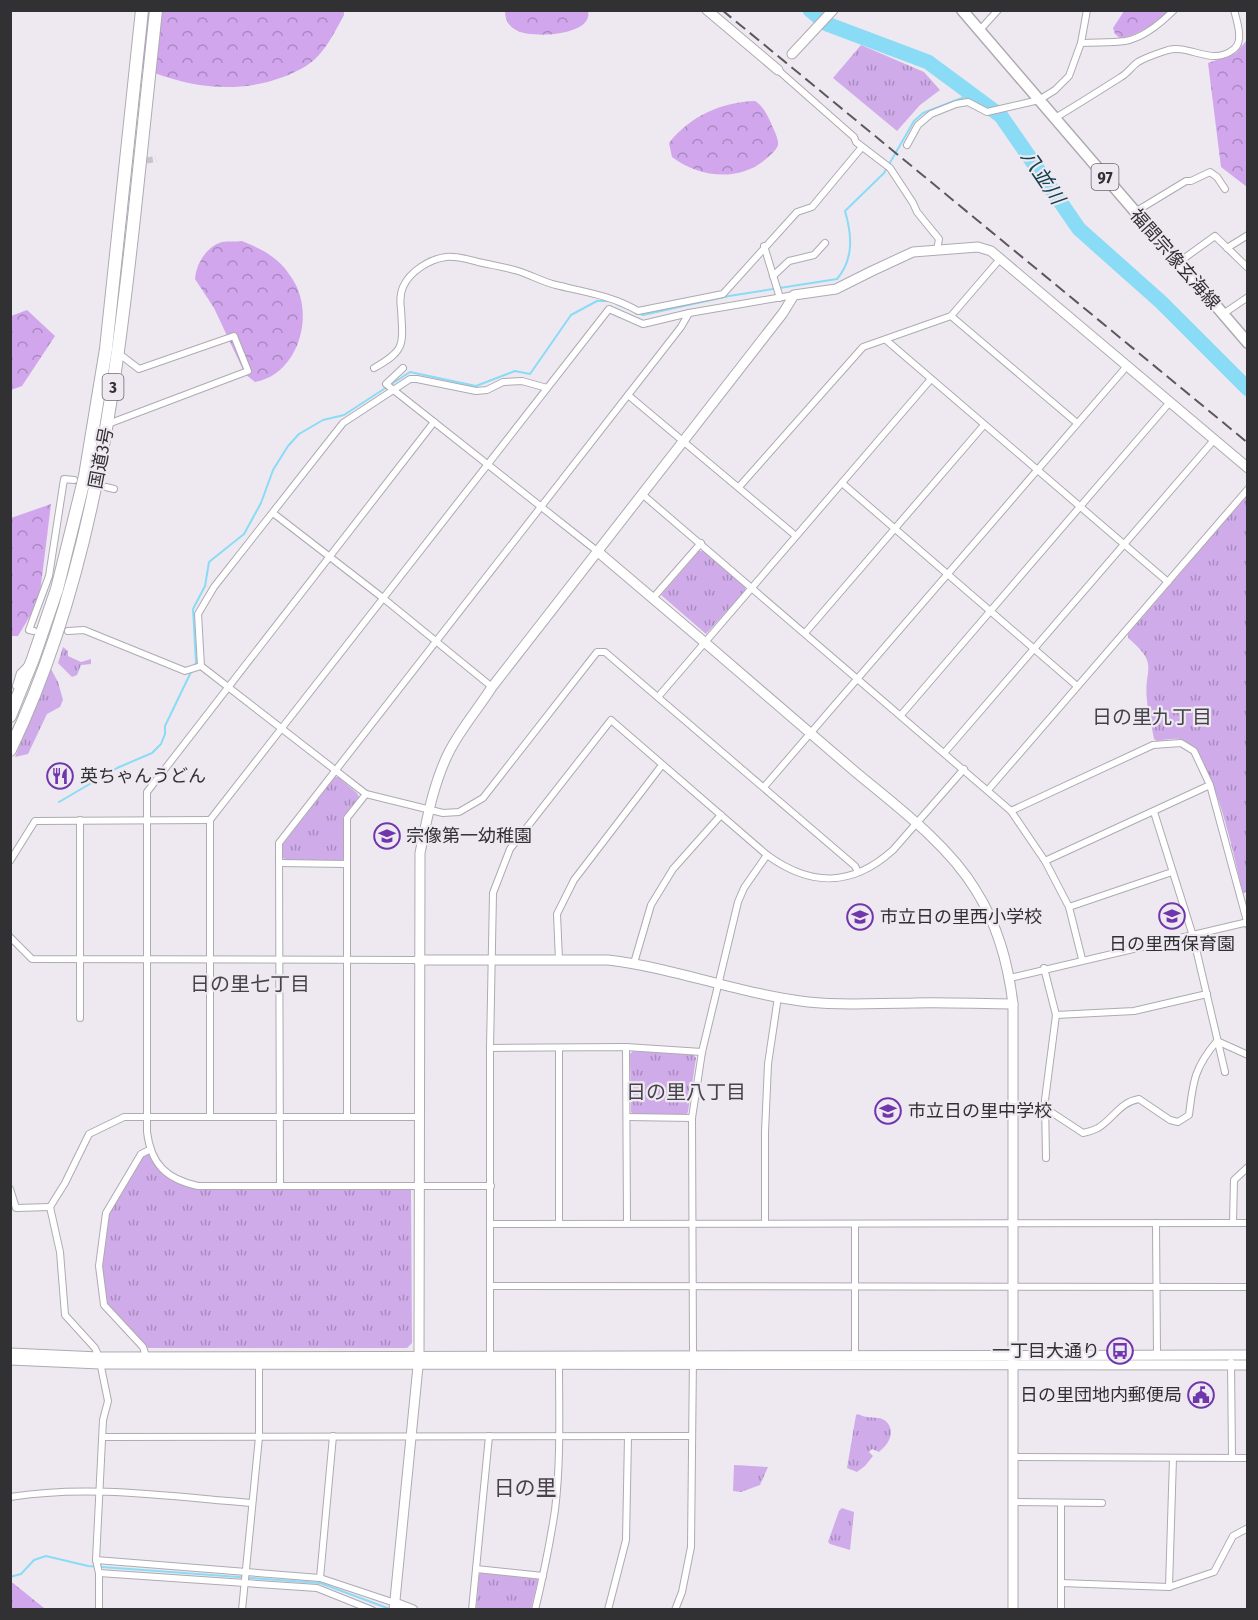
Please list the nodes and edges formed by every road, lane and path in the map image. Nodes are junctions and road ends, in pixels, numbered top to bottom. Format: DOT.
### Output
graph roads {
  1 [pos="142,10"];
  2 [pos="156,10"];
  3 [pos="707,10"];
  4 [pos="962,10"];
  5 [pos="998,10"];
  6 [pos="1088,10"];
  7 [pos="1174,10"];
  8 [pos="1234,10"];
  9 [pos="832,12"];
  10 [pos="979,31"];
  11 [pos="1081,43"];
  12 [pos="792,54"];
  13 [pos="778,70"];
  14 [pos="1040,100"];
  15 [pos="1055,118"];
  16 [pos="907,145"];
  17 [pos="862,147"];
  18 [pos="1225,189"];
  19 [pos="1135,212"];
  20 [pos="1248,235"];
  21 [pos="825,243"];
  22 [pos="764,246"];
  23 [pos="1227,248"];
  24 [pos="937,250"];
  25 [pos="1000,260"];
  26 [pos="1179,262"];
  27 [pos="1248,268"];
  28 [pos="773,276"];
  29 [pos="794,295"];
  30 [pos="1248,297"];
  31 [pos="780,298"];
  32 [pos="615,300"];
  33 [pos="612,310"];
  34 [pos="689,313"];
  35 [pos="1223,315"];
  36 [pos="951,316"];
  37 [pos="886,340"];
  38 [pos="1248,343"];
  39 [pos="118,353"];
  40 [pos="1127,366"];
  41 [pos="374,368"];
  42 [pos="403,368"];
  43 [pos="931,379"];
  44 [pos="546,388"];
  45 [pos="394,391"];
  46 [pos="628,395"];
  47 [pos="1170,402"];
  48 [pos="434,422"];
  49 [pos="1077,423"];
  50 [pos="108,424"];
  51 [pos="984,425"];
  52 [pos="684,440"];
  53 [pos="1214,440"];
  54 [pos="488,464"];
  55 [pos="1248,468"];
  56 [pos="1038,470"];
  57 [pos="74,480"];
  58 [pos="842,483"];
  59 [pos="106,487"];
  60 [pos="739,487"];
  61 [pos="114,489"];
  62 [pos="1248,489"];
  63 [pos="642,494"];
  64 [pos="541,507"];
  65 [pos="1080,507"];
  66 [pos="273,513"];
  67 [pos="894,528"];
  68 [pos="796,536"];
  69 [pos="701,543"];
  70 [pos="1124,544"];
  71 [pos="597,551"];
  72 [pos="329,557"];
  73 [pos="948,574"];
  74 [pos="1168,582"];
  75 [pos="752,588"];
  76 [pos="383,598"];
  77 [pos="653,598"];
  78 [pos="991,611"];
  79 [pos="34,631"];
  80 [pos="68,632"];
  81 [pos="805,633"];
  82 [pos="437,641"];
  83 [pos="704,643"];
  84 [pos="1035,649"];
  85 [pos="33,659"];
  86 [pos="201,666"];
  87 [pos="858,678"];
  88 [pos="228,685"];
  89 [pos="1077,686"];
  90 [pos="492,687"];
  91 [pos="658,697"];
  92 [pos="10,702"];
  93 [pos="902,715"];
  94 [pos="10,717"];
  95 [pos="282,728"];
  96 [pos="811,733"];
  97 [pos="10,750"];
  98 [pos="945,752"];
  99 [pos="662,765"];
  100 [pos="964,769"];
  101 [pos="336,770"];
  102 [pos="1210,785"];
  103 [pos="764,787"];
  104 [pos="988,790"];
  105 [pos="366,794"];
  106 [pos="429,810"];
  107 [pos="1011,811"];
  108 [pos="1154,812"];
  109 [pos="721,815"];
  110 [pos="80,820"];
  111 [pos="147,820"];
  112 [pos="210,820"];
  113 [pos="916,824"];
  114 [pos="767,855"];
  115 [pos="10,861"];
  116 [pos="1045,861"];
  117 [pos="279,863"];
  118 [pos="347,864"];
  119 [pos="858,872"];
  120 [pos="1172,872"];
  121 [pos="1069,907"];
  122 [pos="1247,923"];
  123 [pos="10,936"];
  124 [pos="1193,936"];
  125 [pos="347,958"];
  126 [pos="148,959"];
  127 [pos="211,959"];
  128 [pos="1082,959"];
  129 [pos="81,960"];
  130 [pos="279,960"];
  131 [pos="418,960"];
  132 [pos="491,960"];
  133 [pos="560,960"];
  134 [pos="634,963"];
  135 [pos="1044,968"];
  136 [pos="1010,978"];
  137 [pos="719,983"];
  138 [pos="1207,994"];
  139 [pos="778,997"];
  140 [pos="1013,1004"];
  141 [pos="1056,1015"];
  142 [pos="80,1018"];
  143 [pos="1217,1041"];
  144 [pos="626,1047"];
  145 [pos="490,1048"];
  146 [pos="559,1048"];
  147 [pos="702,1052"];
  148 [pos="1248,1055"];
  149 [pos="1225,1072"];
  150 [pos="1045,1108"];
  151 [pos="210,1117"];
  152 [pos="346,1117"];
  153 [pos="419,1117"];
  154 [pos="627,1117"];
  155 [pos="147,1118"];
  156 [pos="279,1118"];
  157 [pos="692,1118"];
  158 [pos="149,1150"];
  159 [pos="1046,1158"];
  160 [pos="1248,1167"];
  161 [pos="280,1185"];
  162 [pos="418,1185"];
  163 [pos="491,1186"];
  164 [pos="10,1189"];
  165 [pos="50,1207"];
  166 [pos="559,1223"];
  167 [pos="627,1223"];
  168 [pos="765,1223"];
  169 [pos="1013,1223"];
  170 [pos="1156,1223"];
  171 [pos="1233,1223"];
  172 [pos="1248,1223"];
  173 [pos="491,1224"];
  174 [pos="692,1224"];
  175 [pos="855,1224"];
  176 [pos="491,1286"];
  177 [pos="692,1287"];
  178 [pos="855,1287"];
  179 [pos="1013,1287"];
  180 [pos="1157,1287"];
  181 [pos="1248,1287"];
  182 [pos="10,1353"];
  183 [pos="490,1355"];
  184 [pos="1013,1355"];
  185 [pos="1156,1355"];
  186 [pos="1248,1355"];
  187 [pos="146,1356"];
  188 [pos="855,1356"];
  189 [pos="259,1359"];
  190 [pos="10,1360"];
  191 [pos="100,1360"];
  192 [pos="418,1360"];
  193 [pos="559,1360"];
  194 [pos="693,1360"];
  195 [pos="1231,1360"];
  196 [pos="1248,1365"];
  197 [pos="1013,1366"];
  198 [pos="333,1436"];
  199 [pos="489,1436"];
  200 [pos="628,1436"];
  201 [pos="692,1436"];
  202 [pos="103,1437"];
  203 [pos="259,1437"];
  204 [pos="411,1437"];
  205 [pos="559,1437"];
  206 [pos="1013,1457"];
  207 [pos="1173,1458"];
  208 [pos="1232,1458"];
  209 [pos="1248,1458"];
  210 [pos="99,1491"];
  211 [pos="10,1497"];
  212 [pos="1013,1502"];
  213 [pos="252,1503"];
  214 [pos="1102,1503"];
  215 [pos="1061,1504"];
  216 [pos="1248,1528"];
  217 [pos="96,1560"];
  218 [pos="476,1569"];
  219 [pos="247,1571"];
  220 [pos="99,1574"];
  221 [pos="543,1576"];
  222 [pos="320,1578"];
  223 [pos="246,1583"];
  224 [pos="1061,1583"];
  225 [pos="1169,1587"];
  226 [pos="394,1606"];
  227 [pos="99,1610"];
  228 [pos="242,1610"];
  229 [pos="372,1610"];
  230 [pos="413,1610"];
  231 [pos="472,1610"];
  232 [pos="535,1610"];
  233 [pos="608,1610"];
  234 [pos="675,1610"];
  235 [pos="1013,1610"];
  236 [pos="1061,1610"];
  1 -- 85 [label="highway, 国道3号 / 3"];
  2 -- 39 [label="highway, 国道3号 / 3"];
  3 -- 13 [label="street"];
  4 -- 10 [label="main road, 福間宗像玄海線 / 97"];
  5 -- 10 [label="street"];
  6 -- 11 [label="street"];
  7 -- 11 [label="street"];
  8 -- 15 [label="street"];
  9 -- 12 [label="street"];
  10 -- 14 [label="main road, 福間宗像玄海線 / 97"];
  11 -- 14 [label="street"];
  13 -- 17 [label="street"];
  14 -- 15 [label="main road, 福間宗像玄海線 / 97"];
  14 -- 16 [label="street"];
  15 -- 19 [label="main road, 福間宗像玄海線 / 97"];
  17 -- 22 [label="street"];
  17 -- 24 [label="street"];
  18 -- 19 [label="street"];
  19 -- 26 [label="main road, 福間宗像玄海線 / 97"];
  20 -- 23 [label="street"];
  21 -- 28 [label="street"];
  22 -- 28 [label="street"];
  22 -- 32 [label="street"];
  23 -- 26 [label="street"];
  23 -- 27 [label="street"];
  24 -- 25 [label="street"];
  24 -- 29 [label="street"];
  25 -- 36 [label="street"];
  25 -- 40 [label="street"];
  26 -- 35 [label="main road, 福間宗像玄海線 / 97"];
  28 -- 31 [label="street"];
  29 -- 31 [label="street"];
  29 -- 52 [label="street"];
  30 -- 35 [label="street"];
  31 -- 34 [label="street"];
  32 -- 33 [label="street"];
  32 -- 41 [label="street"];
  33 -- 34 [label="street"];
  33 -- 44 [label="street"];
  34 -- 46 [label="street"];
  35 -- 38 [label="main road, 福間宗像玄海線 / 97"];
  36 -- 37 [label="street"];
  36 -- 49 [label="street"];
  37 -- 43 [label="street"];
  37 -- 60 [label="street"];
  39 -- 50 [label="highway, 国道3号 / 3"];
  39 -- 50 [label="street"];
  40 -- 47 [label="street"];
  40 -- 49 [label="street"];
  42 -- 45 [label="street"];
  43 -- 51 [label="street"];
  43 -- 58 [label="street"];
  44 -- 45 [label="street"];
  44 -- 54 [label="street"];
  45 -- 48 [label="street"];
  45 -- 66 [label="street"];
  46 -- 52 [label="street"];
  46 -- 64 [label="street"];
  47 -- 53 [label="street"];
  47 -- 65 [label="street"];
  48 -- 54 [label="street"];
  48 -- 72 [label="street"];
  49 -- 56 [label="street"];
  50 -- 97 [label="highway, 国道3号 / 3"];
  51 -- 56 [label="street"];
  51 -- 67 [label="street"];
  52 -- 60 [label="street"];
  52 -- 63 [label="street"];
  53 -- 55 [label="street"];
  53 -- 70 [label="street"];
  54 -- 64 [label="street"];
  54 -- 76 [label="street"];
  56 -- 65 [label="street"];
  56 -- 73 [label="street"];
  57 -- 79 [label="street"];
  58 -- 67 [label="street"];
  58 -- 68 [label="street"];
  59 -- 61 [label="street"];
  60 -- 68 [label="street"];
  62 -- 74 [label="street"];
  63 -- 69 [label="street"];
  63 -- 71 [label="street"];
  64 -- 71 [label="street"];
  64 -- 82 [label="street"];
  65 -- 70 [label="street"];
  65 -- 78 [label="street"];
  66 -- 72 [label="street"];
  66 -- 86 [label="street"];
  67 -- 73 [label="street"];
  67 -- 81 [label="street"];
  68 -- 75 [label="street"];
  69 -- 75 [label="street"];
  69 -- 77 [label="street"];
  70 -- 74 [label="street"];
  70 -- 84 [label="street"];
  71 -- 77 [label="street"];
  71 -- 90 [label="street"];
  72 -- 76 [label="street"];
  72 -- 88 [label="street"];
  73 -- 78 [label="street"];
  73 -- 87 [label="street"];
  74 -- 89 [label="street"];
  75 -- 81 [label="street"];
  75 -- 83 [label="street"];
  76 -- 82 [label="street"];
  76 -- 95 [label="street"];
  77 -- 83 [label="street"];
  78 -- 84 [label="street"];
  78 -- 93 [label="street"];
  80 -- 86 [label="street"];
  81 -- 87 [label="street"];
  82 -- 90 [label="street"];
  82 -- 101 [label="street"];
  83 -- 91 [label="street"];
  83 -- 96 [label="street"];
  84 -- 89 [label="street"];
  84 -- 98 [label="street"];
  85 -- 92 [label="street"];
  85 -- 94 [label="highway, 国道3号 / 3"];
  86 -- 88 [label="street"];
  87 -- 93 [label="street"];
  87 -- 96 [label="street"];
  88 -- 95 [label="street"];
  88 -- 111 [label="street"];
  89 -- 104 [label="street"];
  90 -- 106 [label="street"];
  91 -- 103 [label="street"];
  91 -- 106 [label="street"];
  93 -- 98 [label="street"];
  95 -- 101 [label="street"];
  95 -- 112 [label="street"];
  96 -- 103 [label="street"];
  96 -- 113 [label="street"];
  98 -- 100 [label="street"];
  99 -- 109 [label="street"];
  99 -- 132 [label="street"];
  99 -- 133 [label="street"];
  100 -- 104 [label="street"];
  100 -- 113 [label="street"];
  101 -- 105 [label="street"];
  101 -- 117 [label="street"];
  102 -- 107 [label="street"];
  102 -- 108 [label="street"];
  102 -- 122 [label="street"];
  103 -- 119 [label="street"];
  104 -- 107 [label="street"];
  105 -- 106 [label="street"];
  105 -- 118 [label="street"];
  106 -- 131 [label="street"];
  107 -- 116 [label="street"];
  108 -- 116 [label="street"];
  108 -- 120 [label="street"];
  109 -- 114 [label="street"];
  109 -- 134 [label="street"];
  110 -- 111 [label="street"];
  110 -- 115 [label="street"];
  110 -- 129 [label="street"];
  111 -- 112 [label="street"];
  111 -- 126 [label="street"];
  112 -- 127 [label="street"];
  113 -- 119 [label="street"];
  113 -- 136 [label="street"];
  114 -- 119 [label="street"];
  114 -- 137 [label="street"];
  116 -- 121 [label="street"];
  117 -- 118 [label="street"];
  117 -- 130 [label="street"];
  118 -- 125 [label="street"];
  120 -- 121 [label="street"];
  120 -- 124 [label="street"];
  121 -- 128 [label="street"];
  122 -- 124 [label="street"];
  123 -- 129 [label="street"];
  124 -- 128 [label="street"];
  124 -- 138 [label="street"];
  125 -- 130 [label="street"];
  125 -- 131 [label="street"];
  125 -- 152 [label="street"];
  126 -- 127 [label="street"];
  126 -- 129 [label="street"];
  126 -- 155 [label="street"];
  127 -- 130 [label="street"];
  127 -- 151 [label="street"];
  128 -- 135 [label="street"];
  129 -- 142 [label="street"];
  130 -- 156 [label="street"];
  131 -- 132 [label="street"];
  131 -- 153 [label="street"];
  132 -- 133 [label="street"];
  132 -- 145 [label="street"];
  133 -- 134 [label="street"];
  134 -- 137 [label="street"];
  135 -- 136 [label="street"];
  135 -- 141 [label="street"];
  136 -- 140 [label="street"];
  137 -- 139 [label="street"];
  137 -- 147 [label="street"];
  138 -- 141 [label="street"];
  138 -- 143 [label="street"];
  139 -- 140 [label="street"];
  139 -- 168 [label="street"];
  140 -- 169 [label="street"];
  141 -- 150 [label="street"];
  143 -- 148 [label="street"];
  143 -- 149 [label="street"];
  143 -- 150 [label="street"];
  144 -- 146 [label="street"];
  144 -- 147 [label="street"];
  144 -- 154 [label="street"];
  145 -- 146 [label="street"];
  145 -- 163 [label="street"];
  146 -- 166 [label="street"];
  147 -- 157 [label="street"];
  150 -- 159 [label="street"];
  151 -- 155 [label="street"];
  151 -- 156 [label="street"];
  152 -- 153 [label="street"];
  152 -- 156 [label="street"];
  153 -- 162 [label="street"];
  154 -- 157 [label="street"];
  154 -- 167 [label="street"];
  155 -- 158 [label="street"];
  155 -- 165 [label="street"];
  156 -- 161 [label="street"];
  157 -- 174 [label="street"];
  158 -- 161 [label="street"];
  158 -- 187 [label="street"];
  160 -- 171 [label="street"];
  161 -- 162 [label="street"];
  162 -- 163 [label="street"];
  162 -- 192 [label="street"];
  163 -- 173 [label="street"];
  164 -- 165 [label="street"];
  165 -- 191 [label="street"];
  166 -- 167 [label="street"];
  166 -- 173 [label="street"];
  167 -- 174 [label="street"];
  168 -- 174 [label="street"];
  168 -- 175 [label="street"];
  169 -- 170 [label="street"];
  169 -- 175 [label="street"];
  169 -- 179 [label="street"];
  170 -- 171 [label="street"];
  170 -- 180 [label="street"];
  171 -- 172 [label="street"];
  173 -- 176 [label="street"];
  174 -- 177 [label="street"];
  175 -- 178 [label="street"];
  176 -- 177 [label="street"];
  176 -- 183 [label="street"];
  177 -- 178 [label="street"];
  177 -- 194 [label="street"];
  178 -- 179 [label="street"];
  178 -- 188 [label="street"];
  179 -- 180 [label="street"];
  179 -- 184 [label="street"];
  180 -- 181 [label="street"];
  180 -- 185 [label="street"];
  182 -- 191 [label="street"];
  183 -- 192 [label="street"];
  183 -- 193 [label="street"];
  184 -- 185 [label="street"];
  184 -- 188 [label="street"];
  184 -- 197 [label="street"];
  185 -- 195 [label="street"];
  186 -- 195 [label="street"];
  187 -- 189 [label="street"];
  187 -- 191 [label="street"];
  188 -- 194 [label="street"];
  189 -- 191 [label="street"];
  189 -- 192 [label="street"];
  189 -- 203 [label="street"];
  190 -- 191 [label="street"];
  191 -- 202 [label="street"];
  192 -- 193 [label="street"];
  192 -- 204 [label="street"];
  193 -- 194 [label="street"];
  193 -- 205 [label="street"];
  194 -- 197 [label="street"];
  194 -- 201 [label="street"];
  195 -- 196 [label="street"];
  195 -- 197 [label="street"];
  195 -- 208 [label="street"];
  197 -- 206 [label="street"];
  198 -- 203 [label="street"];
  198 -- 204 [label="street"];
  198 -- 222 [label="street"];
  199 -- 204 [label="street"];
  199 -- 205 [label="street"];
  199 -- 218 [label="street"];
  200 -- 201 [label="street"];
  200 -- 205 [label="street"];
  200 -- 233 [label="street"];
  201 -- 234 [label="street"];
  202 -- 203 [label="street"];
  202 -- 210 [label="street"];
  203 -- 213 [label="street"];
  204 -- 226 [label="street"];
  205 -- 221 [label="street"];
  206 -- 207 [label="street"];
  206 -- 212 [label="street"];
  207 -- 208 [label="street"];
  207 -- 225 [label="street"];
  208 -- 209 [label="street"];
  210 -- 211 [label="street"];
  210 -- 213 [label="street"];
  210 -- 217 [label="street"];
  212 -- 215 [label="street"];
  212 -- 235 [label="street"];
  213 -- 219 [label="street"];
  214 -- 215 [label="street"];
  215 -- 224 [label="street"];
  216 -- 225 [label="street"];
  217 -- 219 [label="street"];
  217 -- 220 [label="street"];
  218 -- 221 [label="street"];
  218 -- 231 [label="street"];
  219 -- 222 [label="street"];
  219 -- 223 [label="street"];
  220 -- 223 [label="street"];
  220 -- 227 [label="street"];
  221 -- 232 [label="street"];
  222 -- 226 [label="street"];
  223 -- 228 [label="street"];
  223 -- 229 [label="street"];
  224 -- 225 [label="street"];
  224 -- 236 [label="street"];
  226 -- 230 [label="street"];
}
